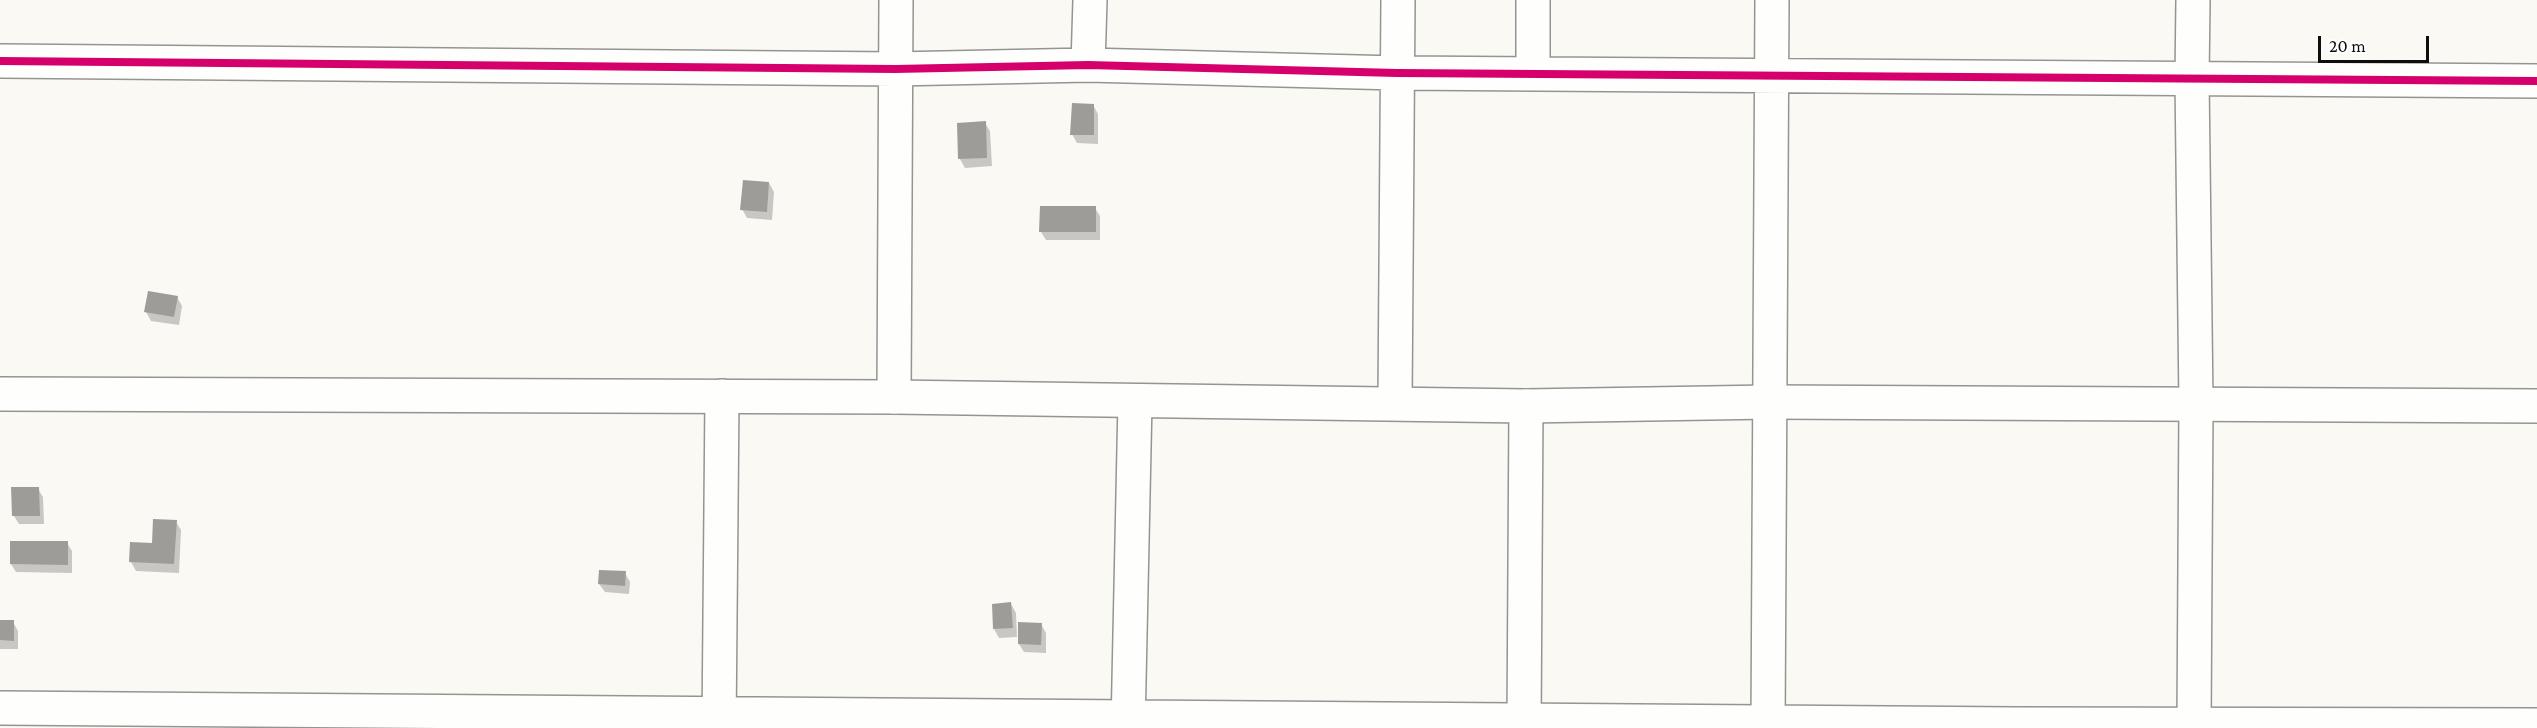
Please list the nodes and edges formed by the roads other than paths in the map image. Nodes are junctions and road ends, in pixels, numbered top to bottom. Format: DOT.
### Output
graph roads {
  1 [pos="896,0"];
  2 [pos="1090,0"];
  3 [pos="1398,0"];
  4 [pos="1533,0"];
  5 [pos="1772,0"];
  6 [pos="2193,0"];
  7 [pos="0,61"];
  8 [pos="1088,65"];
  9 [pos="895,69"];
  10 [pos="1397,73"];
  11 [pos="1533,74"];
  12 [pos="1771,75"];
  13 [pos="2192,80"];
  14 [pos="2537,81"];
  15 [pos="0,394"];
  16 [pos="722,396"];
  17 [pos="894,397"];
  18 [pos="1135,401"];
  19 [pos="1770,402"];
  20 [pos="1395,404"];
  21 [pos="2196,404"];
  22 [pos="1526,406"];
  23 [pos="2537,406"];
  24 [pos="0,708"];
  25 [pos="376,719"];
  26 [pos="719,721"];
  27 [pos="907,722"];
  28 [pos="1129,722"];
  29 [pos="1524,723"];
  30 [pos="2194,724"];
  31 [pos="1768,725"];
  32 [pos="2537,725"];
  33 [pos="2015,726"];
  34 [pos="2470,726"];
  1 -- 9 [label="street"];
  2 -- 8 [label="street"];
  3 -- 10 [label="street"];
  4 -- 11 [label="street"];
  5 -- 12 [label="street"];
  6 -- 13 [label="street"];
  7 -- 9 [label="street"];
  8 -- 9 [label="street"];
  8 -- 10 [label="street"];
  9 -- 17 [label="street"];
  10 -- 11 [label="street"];
  10 -- 20 [label="street"];
  11 -- 12 [label="street"];
  12 -- 13 [label="street"];
  12 -- 19 [label="street"];
  13 -- 14 [label="street"];
  13 -- 21 [label="street"];
  15 -- 16 [label="street"];
  16 -- 17 [label="street"];
  16 -- 26 [label="street"];
  17 -- 18 [label="street"];
  18 -- 20 [label="street"];
  18 -- 28 [label="street"];
  19 -- 21 [label="street"];
  19 -- 22 [label="street"];
  19 -- 31 [label="street"];
  20 -- 22 [label="street"];
  21 -- 23 [label="street"];
  21 -- 30 [label="street"];
  22 -- 29 [label="street"];
  24 -- 25 [label="street"];
  25 -- 26 [label="street"];
  26 -- 27 [label="street"];
  27 -- 28 [label="street"];
  28 -- 29 [label="street"];
  29 -- 31 [label="street"];
  30 -- 33 [label="street"];
  30 -- 34 [label="street"];
  31 -- 33 [label="street"];
  32 -- 34 [label="street"];
}
